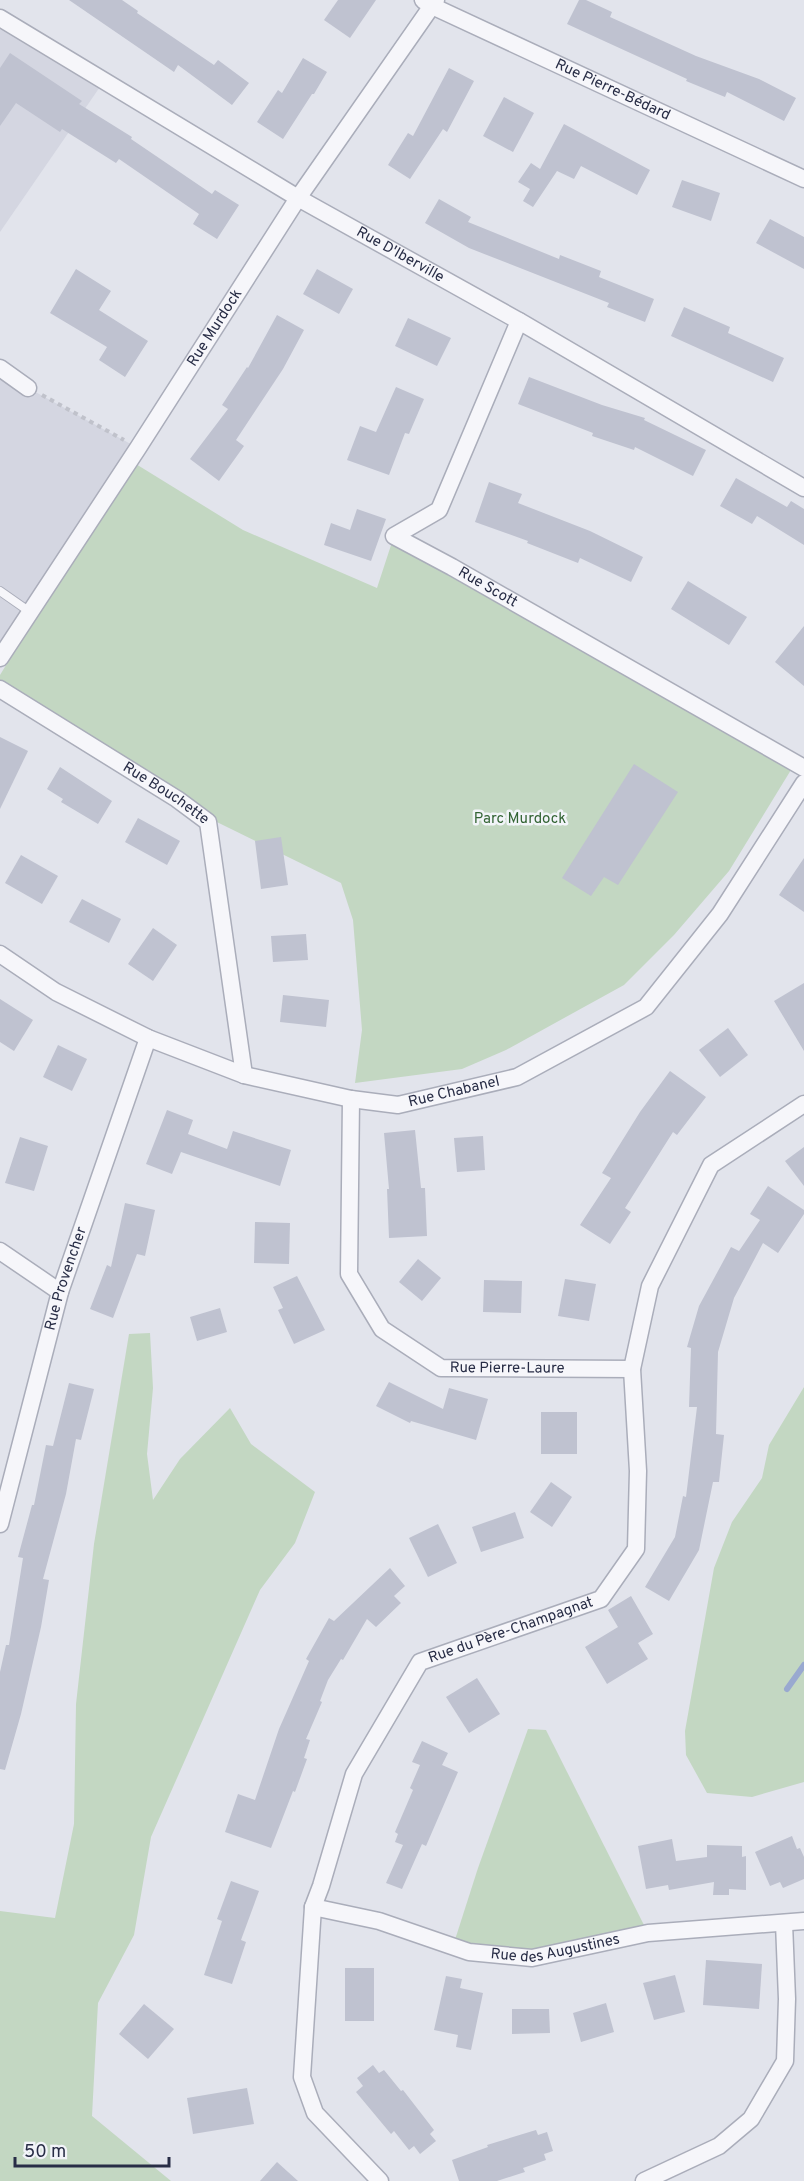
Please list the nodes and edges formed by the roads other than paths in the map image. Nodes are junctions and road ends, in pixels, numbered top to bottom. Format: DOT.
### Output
graph roads {
  1 [pos="430,2"];
  2 [pos="0,18"];
  3 [pos="804,179"];
  4 [pos="298,198"];
  5 [pos="519,321"];
  6 [pos="0,368"];
  7 [pos="28,388"];
  8 [pos="804,488"];
  9 [pos="0,591"];
  10 [pos="30,612"];
  11 [pos="1,656"];
  12 [pos="0,689"];
  13 [pos="804,768"];
  14 [pos="804,783"];
  15 [pos="0,954"];
  16 [pos="147,1038"];
  17 [pos="244,1075"];
  18 [pos="351,1099"];
  19 [pos="804,1104"];
  20 [pos="0,1251"];
  21 [pos="60,1292"];
  22 [pos="632,1369"];
  23 [pos="0,1524"];
  24 [pos="313,1907"];
  25 [pos="804,1920"];
  26 [pos="784,1923"];
  27 [pos="380,2181"];
  28 [pos="644,2181"];
  1 -- 3 [label="street, Rue Pierre-Bédard"];
  1 -- 4 [label="street, Rue Murdock"];
  2 -- 4 [label="street, Rue D'Iberville"];
  4 -- 5 [label="street, Rue D'Iberville"];
  4 -- 10 [label="street, Rue Murdock"];
  5 -- 8 [label="street, Rue D'Iberville"];
  5 -- 13 [label="street, Rue Scott"];
  6 -- 7 [label="street"];
  9 -- 10 [label="lane"];
  10 -- 11 [label="street, Rue Murdock"];
  12 -- 17 [label="street, Rue Bouchette"];
  14 -- 18 [label="street, Rue Chabanel"];
  15 -- 16 [label="street, Rue Chabanel"];
  16 -- 17 [label="street, Rue Chabanel"];
  16 -- 21 [label="street, Rue Provencher"];
  17 -- 18 [label="street, Rue Chabanel"];
  18 -- 22 [label="street, Rue Pierre-Laure"];
  19 -- 22 [label="street, Rue du Père-Champagnat"];
  20 -- 21 [label="street"];
  21 -- 23 [label="street, Rue Provencher"];
  22 -- 24 [label="street, Rue du Père-Champagnat"];
  24 -- 26 [label="street, Rue des Augustines"];
  24 -- 27 [label="street, Rue du Père-Champagnat"];
  25 -- 26 [label="street, Rue des Augustines"];
  26 -- 28 [label="street"];
}
